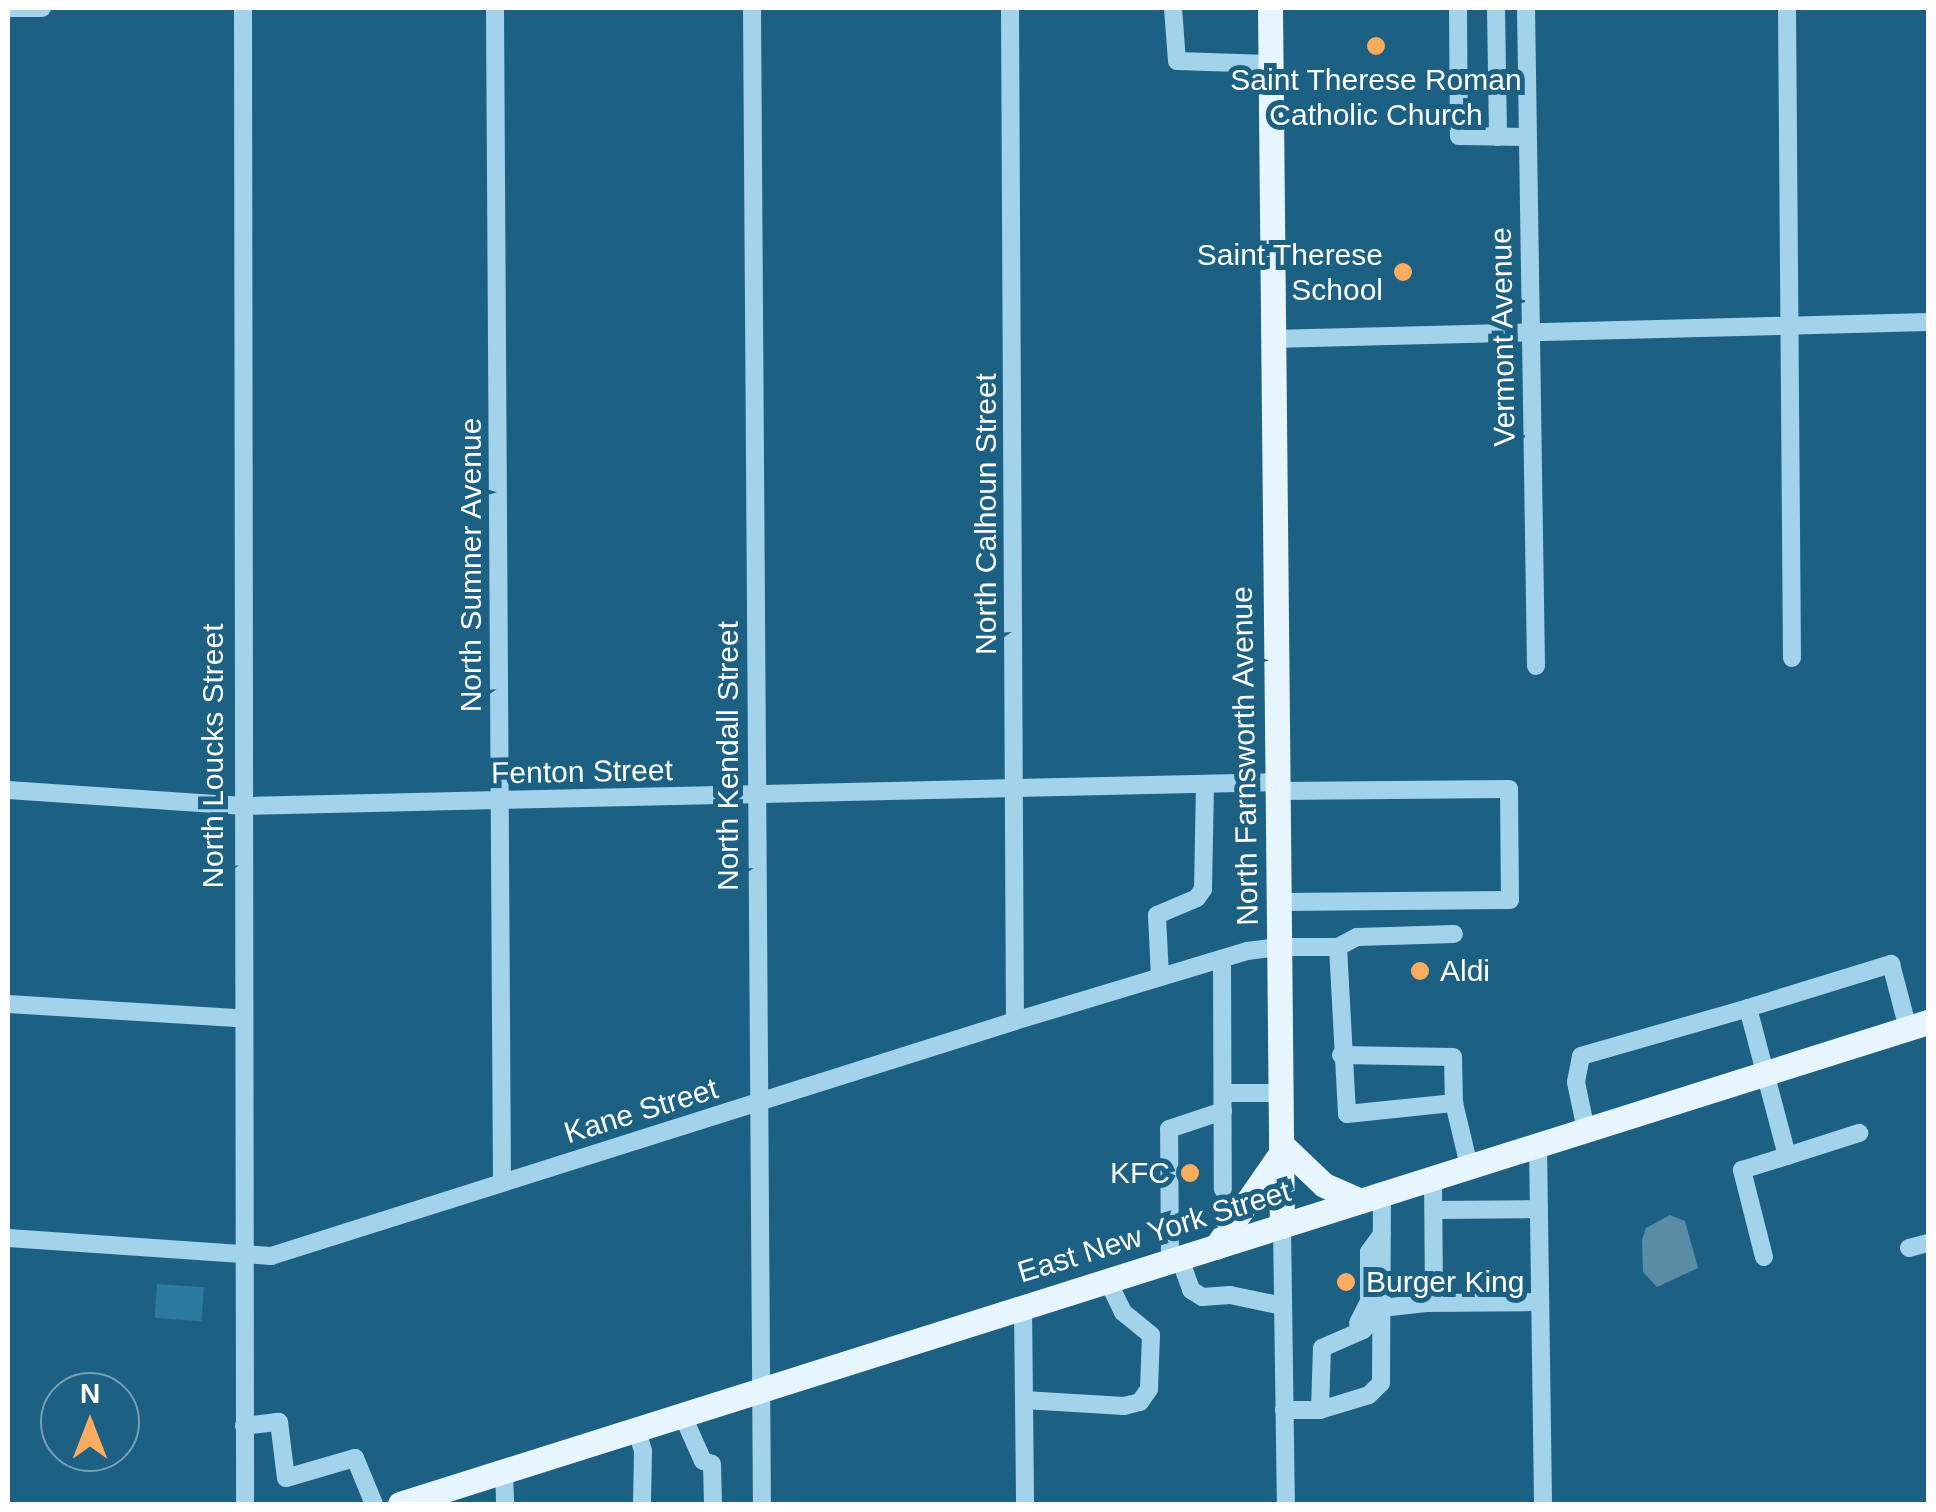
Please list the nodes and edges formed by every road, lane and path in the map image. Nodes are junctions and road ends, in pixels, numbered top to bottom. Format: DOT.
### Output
graph roads {
  1 [pos="8,8"];
  2 [pos="42,8"];
  3 [pos="242,8"];
  4 [pos="495,8"];
  5 [pos="752,8"];
  6 [pos="1010,8"];
  7 [pos="1173,8"];
  8 [pos="1270,8"];
  9 [pos="1458,8"];
  10 [pos="1496,8"];
  11 [pos="1526,8"];
  12 [pos="1786,8"];
  13 [pos="1270,64"];
  14 [pos="1498,137"];
  15 [pos="1528,137"];
  16 [pos="1928,322"];
  17 [pos="1791,328"];
  18 [pos="1530,334"];
  19 [pos="1272,339"];
  20 [pos="1792,658"];
  21 [pos="1536,666"];
  22 [pos="1205,784"];
  23 [pos="1278,787"];
  24 [pos="1015,789"];
  25 [pos="8,790"];
  26 [pos="757,796"];
  27 [pos="500,801"];
  28 [pos="240,806"];
  29 [pos="1280,902"];
  30 [pos="1454,934"];
  31 [pos="1281,947"];
  32 [pos="1338,948"];
  33 [pos="1222,958"];
  34 [pos="1160,977"];
  35 [pos="8,1004"];
  36 [pos="1748,1008"];
  37 [pos="240,1018"];
  38 [pos="1015,1021"];
  39 [pos="1918,1026"];
  40 [pos="1341,1056"];
  41 [pos="1762,1074"];
  42 [pos="1281,1094"];
  43 [pos="1224,1102"];
  44 [pos="1454,1103"];
  45 [pos="756,1105"];
  46 [pos="1586,1130"];
  47 [pos="1860,1133"];
  48 [pos="1538,1144"];
  49 [pos="1281,1148"];
  50 [pos="1787,1156"];
  51 [pos="1469,1166"];
  52 [pos="1433,1178"];
  53 [pos="502,1182"];
  54 [pos="1223,1190"];
  55 [pos="1371,1198"];
  56 [pos="1538,1209"];
  57 [pos="1434,1210"];
  58 [pos="1282,1226"];
  59 [pos="1382,1234"];
  60 [pos="8,1238"];
  61 [pos="1928,1242"];
  62 [pos="1216,1247"];
  63 [pos="1909,1248"];
  64 [pos="241,1255"];
  65 [pos="1764,1257"];
  66 [pos="1175,1260"];
  67 [pos="1108,1281"];
  68 [pos="1540,1302"];
  69 [pos="1426,1303"];
  70 [pos="1024,1306"];
  71 [pos="1283,1306"];
  72 [pos="1382,1308"];
  73 [pos="760,1390"];
  74 [pos="1024,1400"];
  75 [pos="1320,1401"];
  76 [pos="1284,1410"];
  77 [pos="682,1414"];
  78 [pos="244,1426"];
  79 [pos="636,1428"];
  80 [pos="504,1471"];
  81 [pos="245,1504"];
  82 [pos="374,1504"];
  83 [pos="400,1504"];
  84 [pos="504,1504"];
  85 [pos="642,1504"];
  86 [pos="713,1504"];
  87 [pos="762,1504"];
  88 [pos="1025,1504"];
  89 [pos="1286,1504"];
  90 [pos="1543,1504"];
  1 -- 2 [label="street"];
  3 -- 28 [label="street, North Loucks Street"];
  4 -- 27 [label="street, North Sumner Avenue"];
  5 -- 26 [label="street, North Kendall Street"];
  6 -- 24 [label="street, North Calhoun Street"];
  7 -- 13 [label="street"];
  8 -- 13 [label="main road, North Farnsworth Avenue"];
  9 -- 14 [label="street"];
  10 -- 14 [label="street"];
  11 -- 15 [label="street, Vermont Avenue"];
  12 -- 17 [label="street"];
  13 -- 19 [label="main road, North Farnsworth Avenue"];
  14 -- 15 [label="street"];
  15 -- 18 [label="street, Vermont Avenue"];
  16 -- 17 [label="street"];
  17 -- 18 [label="street"];
  17 -- 20 [label="street"];
  18 -- 19 [label="street"];
  18 -- 21 [label="street, Vermont Avenue"];
  19 -- 23 [label="main road, North Farnsworth Avenue"];
  22 -- 23 [label="street, Fenton Street"];
  22 -- 24 [label="street, Fenton Street"];
  22 -- 34 [label="street"];
  23 -- 29 [label="main road, North Farnsworth Avenue"];
  23 -- 29 [label="street, Fenton Street"];
  24 -- 26 [label="street, Fenton Street"];
  24 -- 38 [label="street, North Calhoun Street"];
  25 -- 28 [label="street, Fenton Street"];
  26 -- 27 [label="street, Fenton Street"];
  26 -- 45 [label="street, North Kendall Street"];
  27 -- 28 [label="street, Fenton Street"];
  27 -- 53 [label="street, North Sumner Avenue"];
  28 -- 37 [label="street, North Loucks Street"];
  29 -- 31 [label="main road, North Farnsworth Avenue"];
  30 -- 32 [label="street, Kane Street"];
  31 -- 32 [label="street, Kane Street"];
  31 -- 33 [label="street, Kane Street"];
  31 -- 42 [label="main road, North Farnsworth Avenue"];
  32 -- 40 [label="street"];
  33 -- 34 [label="street, Kane Street"];
  33 -- 43 [label="street"];
  34 -- 38 [label="street, Kane Street"];
  35 -- 37 [label="street"];
  36 -- 39 [label="street"];
  36 -- 41 [label="street"];
  36 -- 46 [label="street"];
  37 -- 64 [label="street, North Loucks Street"];
  38 -- 45 [label="street, Kane Street"];
  39 -- 41 [label="main road, East New York Street"];
  40 -- 44 [label="street"];
  40 -- 44 [label="street"];
  41 -- 46 [label="main road, East New York Street"];
  41 -- 50 [label="street"];
  42 -- 43 [label="street"];
  42 -- 49 [label="main road, North Farnsworth Avenue"];
  43 -- 54 [label="street"];
  43 -- 66 [label="street"];
  44 -- 51 [label="street"];
  45 -- 53 [label="street, Kane Street"];
  45 -- 73 [label="street, North Kendall Street"];
  46 -- 48 [label="main road, East New York Street"];
  47 -- 50 [label="street"];
  48 -- 51 [label="main road, East New York Street"];
  48 -- 56 [label="street"];
  49 -- 55 [label="main road"];
  49 -- 58 [label="main road, North Farnsworth Avenue"];
  49 -- 62 [label="main road"];
  50 -- 65 [label="street"];
  51 -- 52 [label="main road, East New York Street"];
  52 -- 55 [label="main road, East New York Street"];
  52 -- 57 [label="street"];
  53 -- 64 [label="street, Kane Street"];
  55 -- 58 [label="main road, East New York Street"];
  55 -- 59 [label="street"];
  56 -- 57 [label="street"];
  56 -- 68 [label="street"];
  57 -- 69 [label="street"];
  58 -- 62 [label="main road, East New York Street"];
  58 -- 71 [label="street, North Farnsworth Avenue"];
  59 -- 72 [label="street"];
  59 -- 75 [label="street"];
  60 -- 64 [label="street, Kane Street"];
  61 -- 63 [label="street"];
  62 -- 66 [label="main road, East New York Street"];
  64 -- 78 [label="street, North Loucks Street"];
  66 -- 67 [label="main road, East New York Street"];
  66 -- 71 [label="street"];
  67 -- 70 [label="main road, East New York Street"];
  67 -- 74 [label="street"];
  68 -- 69 [label="street"];
  68 -- 90 [label="street"];
  69 -- 72 [label="street"];
  70 -- 73 [label="main road, East New York Street"];
  70 -- 74 [label="street"];
  71 -- 76 [label="street, North Farnsworth Avenue"];
  72 -- 75 [label="street"];
  72 -- 75 [label="street"];
  73 -- 77 [label="main road, East New York Street"];
  73 -- 87 [label="street, North Kendall Street"];
  74 -- 88 [label="street"];
  75 -- 76 [label="street"];
  76 -- 89 [label="street, North Farnsworth Avenue"];
  77 -- 79 [label="main road, East New York Street"];
  77 -- 86 [label="street"];
  78 -- 81 [label="street, North Loucks Street"];
  78 -- 82 [label="street"];
  79 -- 80 [label="main road, East New York Street"];
  79 -- 85 [label="street"];
  80 -- 83 [label="main road, East New York Street"];
  80 -- 84 [label="street"];
}
